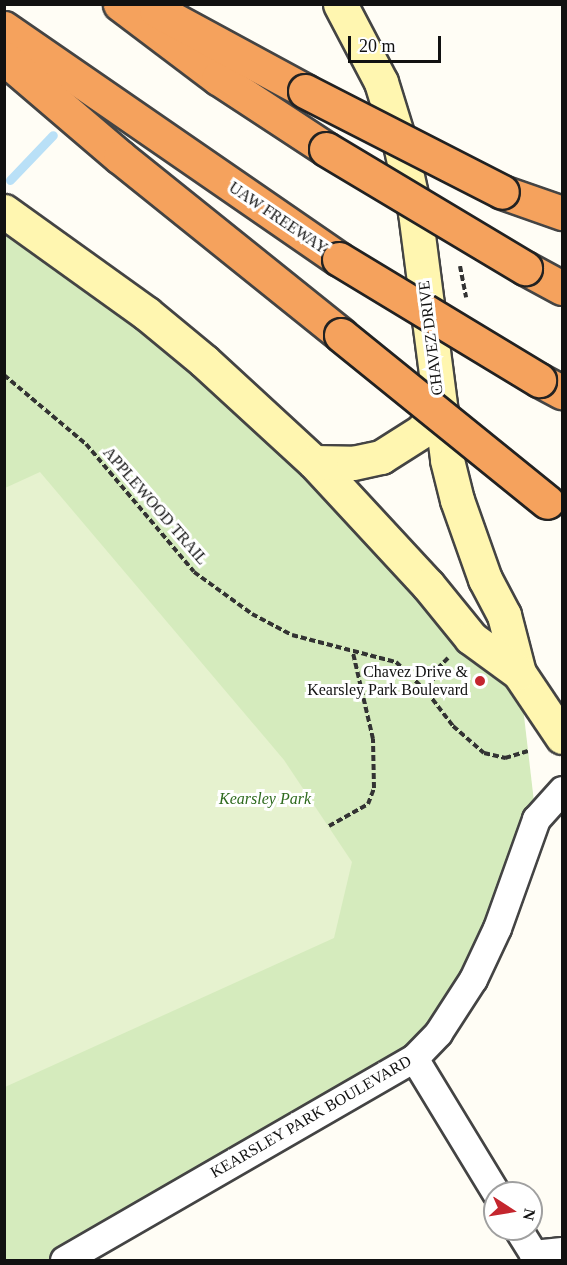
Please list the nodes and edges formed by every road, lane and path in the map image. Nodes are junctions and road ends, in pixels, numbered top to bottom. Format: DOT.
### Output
graph roads {
  1 [pos="120,4"];
  2 [pos="145,4"];
  3 [pos="340,4"];
  4 [pos="4,27"];
  5 [pos="4,58"];
  6 [pos="4,210"];
  7 [pos="562,213"];
  8 [pos="562,288"];
  9 [pos="4,375"];
  10 [pos="550,386"];
  11 [pos="439,408"];
  12 [pos="314,462"];
  13 [pos="555,508"];
  14 [pos="353,653"];
  15 [pos="519,673"];
  16 [pos="427,692"];
  17 [pos="562,737"];
  18 [pos="562,790"];
  19 [pos="328,826"];
  20 [pos="414,1058"];
  21 [pos="489,1181"];
  22 [pos="525,1241"];
  23 [pos="562,1251"];
  24 [pos="535,1257"];
  25 [pos="64,1260"];
  1 -- 8 [label="highway, bridge"];
  2 -- 7 [label="highway, bridge"];
  3 -- 11 [label="main road, CHAVEZ DRIVE"];
  4 -- 10 [label="highway, UAW FREEWAY, bridge"];
  5 -- 13 [label="highway, bridge"];
  6 -- 12 [label="main road, CHAVEZ DRIVE"];
  9 -- 14 [label="path, APPLEWOOD TRAIL"];
  11 -- 12 [label="main road"];
  11 -- 15 [label="main road, CHAVEZ DRIVE"];
  12 -- 15 [label="main road, CHAVEZ DRIVE"];
  14 -- 16 [label="path, APPLEWOOD TRAIL"];
  14 -- 19 [label="path"];
  15 -- 17 [label="main road, CHAVEZ DRIVE"];
  18 -- 20 [label="street, KEARSLEY PARK BOULEVARD"];
  20 -- 21 [label="street"];
  20 -- 25 [label="street, KEARSLEY PARK BOULEVARD"];
  22 -- 24 [label="street"];
  23 -- 24 [label="street"];
}
